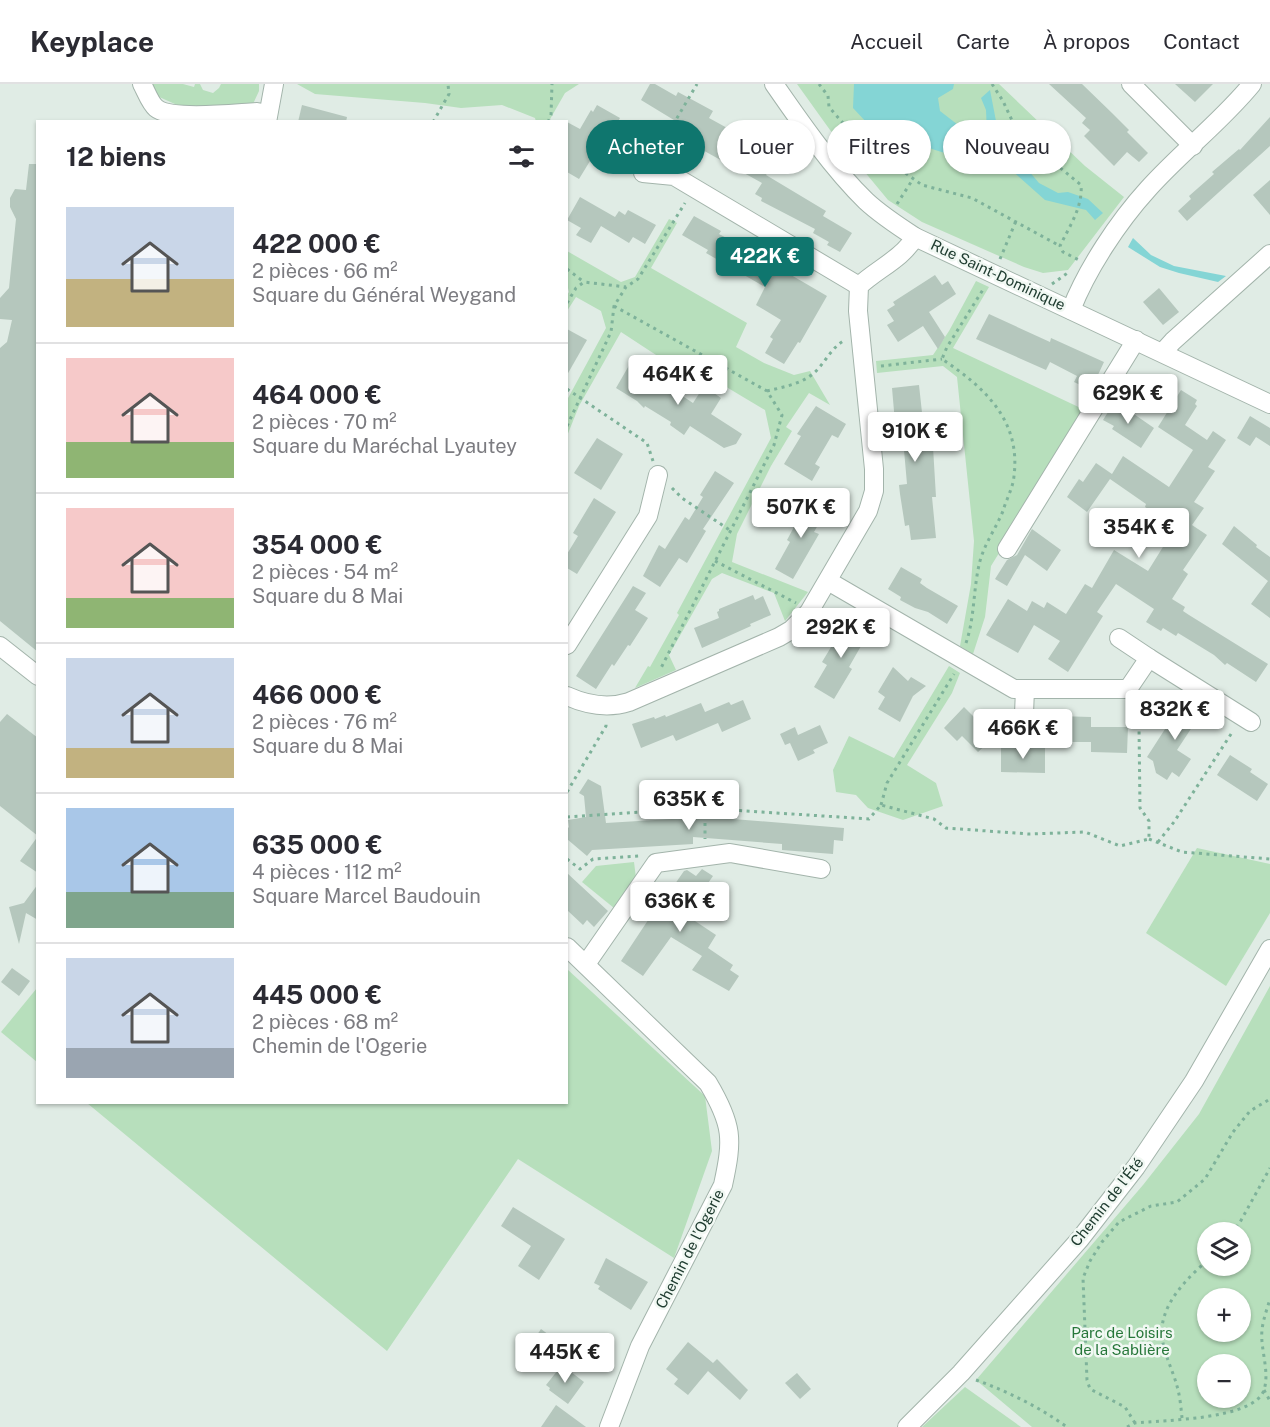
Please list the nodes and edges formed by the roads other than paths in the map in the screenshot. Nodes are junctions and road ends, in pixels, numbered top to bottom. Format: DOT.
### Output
graph roads {
  1 [pos="141,84"];
  2 [pos="274,84"];
  3 [pos="774,84"];
  4 [pos="1131,84"];
  5 [pos="1252,84"];
  6 [pos="268,118"];
  7 [pos="1193,146"];
  8 [pos="653,174"];
  9 [pos="915,237"];
  10 [pos="1270,254"];
  11 [pos="859,286"];
  12 [pos="1074,302"];
  13 [pos="1136,340"];
  14 [pos="1163,352"];
  15 [pos="1270,404"];
  16 [pos="658,475"];
  17 [pos="1007,549"];
  18 [pos="828,580"];
  19 [pos="1119,638"];
  20 [pos="568,643"];
  21 [pos="0,646"];
  22 [pos="1149,658"];
  23 [pos="36,674"];
  24 [pos="1025,689"];
  25 [pos="568,696"];
  26 [pos="1024,714"];
  27 [pos="1247,719"];
  28 [pos="821,869"];
  29 [pos="568,948"];
  30 [pos="1270,948"];
  31 [pos="586,964"];
  32 [pos="609,1427"];
  33 [pos="908,1427"];
  1 -- 6 [label="street"];
  2 -- 6 [label="street"];
  3 -- 9 [label="street, Rue Saint-Dominique"];
  4 -- 7 [label="street"];
  5 -- 7 [label="street"];
  7 -- 12 [label="street"];
  8 -- 11 [label="street"];
  9 -- 11 [label="street"];
  9 -- 12 [label="street, Rue Saint-Dominique"];
  10 -- 14 [label="street"];
  11 -- 18 [label="street"];
  12 -- 13 [label="street, Rue Saint-Dominique"];
  13 -- 14 [label="street, Rue Saint-Dominique"];
  13 -- 17 [label="street"];
  14 -- 15 [label="street, Rue Saint-Dominique"];
  16 -- 20 [label="street"];
  18 -- 24 [label="street"];
  18 -- 25 [label="street"];
  19 -- 22 [label="street"];
  21 -- 23 [label="street"];
  22 -- 24 [label="street"];
  22 -- 27 [label="street"];
  24 -- 26 [label="street"];
  28 -- 31 [label="street"];
  29 -- 31 [label="street, Chemin de l'Ogerie"];
  30 -- 33 [label="street, Chemin de l'Été"];
  31 -- 32 [label="street, Chemin de l'Ogerie"];
}
